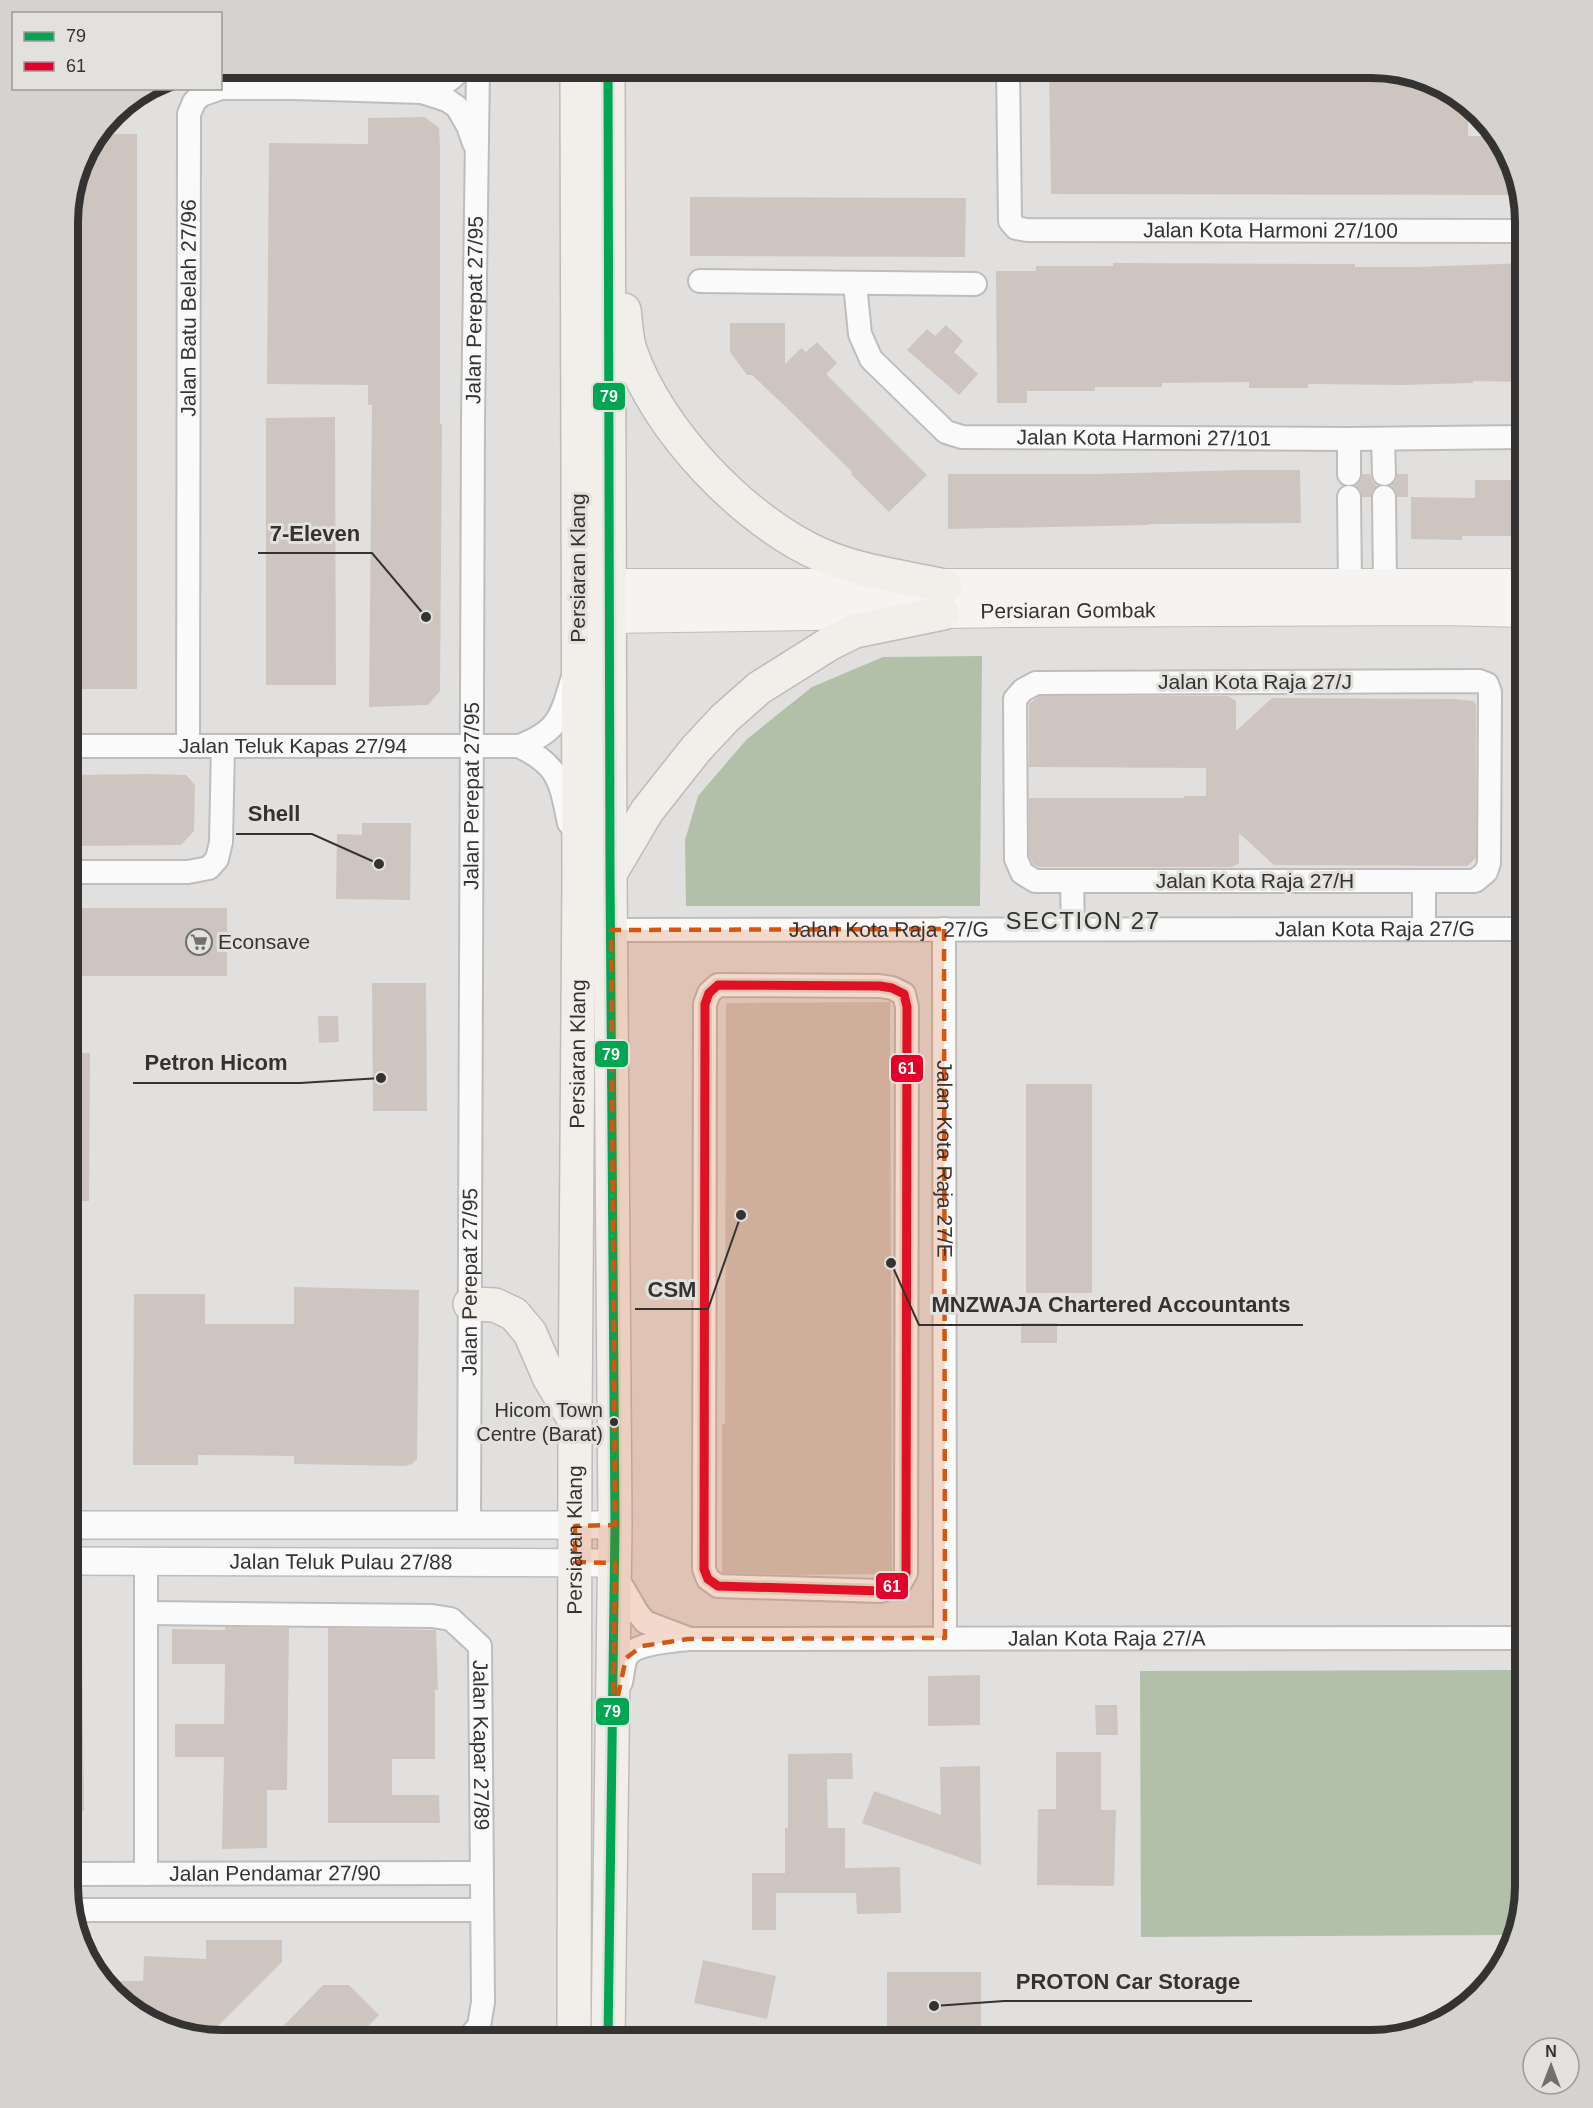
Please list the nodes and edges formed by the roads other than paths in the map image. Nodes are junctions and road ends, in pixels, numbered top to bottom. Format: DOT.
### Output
graph roads {
  1 [pos="452,78"];
  2 [pos="478,78"];
  3 [pos="577,78"];
  4 [pos="608,78"];
  5 [pos="1008,78"];
  6 [pos="222,88"];
  7 [pos="215,90"];
  8 [pos="422,92"];
  9 [pos="477,151"];
  10 [pos="608,219"];
  11 [pos="1515,231"];
  12 [pos="700,281"];
  13 [pos="855,284"];
  14 [pos="975,284"];
  15 [pos="1515,437"];
  16 [pos="1348,439"];
  17 [pos="1383,439"];
  18 [pos="1349,474"];
  19 [pos="1384,474"];
  20 [pos="1349,497"];
  21 [pos="1384,497"];
  22 [pos="1350,584"];
  23 [pos="609,585"];
  24 [pos="1385,585"];
  25 [pos="1515,585"];
  26 [pos="944,599"];
  27 [pos="1515,611"];
  28 [pos="609,617"];
  29 [pos="579,658"];
  30 [pos="78,746"];
  31 [pos="188,746"];
  32 [pos="223,746"];
  33 [pos="519,746"];
  34 [pos="472,747"];
  35 [pos="78,872"];
  36 [pos="1486,872"];
  37 [pos="1022,873"];
  38 [pos="595,875"];
  39 [pos="1072,881"];
  40 [pos="1424,881"];
  41 [pos="944,929"];
  42 [pos="1073,929"];
  43 [pos="1424,929"];
  44 [pos="1515,929"];
  45 [pos="611,930"];
  46 [pos="906,1161"];
  47 [pos="944,1161"];
  48 [pos="470,1304"];
  49 [pos="908,1411"];
  50 [pos="944,1411"];
  51 [pos="575,1421"];
  52 [pos="78,1525"];
  53 [pos="469,1525"];
  54 [pos="615,1525"];
  55 [pos="575,1526"];
  56 [pos="146,1560"];
  57 [pos="78,1561"];
  58 [pos="575,1562"];
  59 [pos="615,1569"];
  60 [pos="146,1613"];
  61 [pos="945,1638"];
  62 [pos="1515,1638"];
  63 [pos="688,1639"];
  64 [pos="613,1719"];
  65 [pos="482,1873"];
  66 [pos="78,1874"];
  67 [pos="146,1874"];
  68 [pos="80,1910"];
  69 [pos="482,1910"];
  70 [pos="608,2008"];
  71 [pos="476,2030"];
  72 [pos="573,2030"];
  73 [pos="608,2030"];
  74 [pos="612,2030"];
  1 -- 8 [label="street"];
  2 -- 9 [label="street, Jalan Perepat 27/95"];
  3 -- 29 [label="main road, Persiaran Klang"];
  4 -- 10 [label="main road, Persiaran Klang"];
  5 -- 11 [label="street, Jalan Kota Harmoni 27/100"];
  6 -- 8 [label="street, Jalan Batu Belah 27/96"];
  7 -- 31 [label="street, Jalan Batu Belah 27/96"];
  8 -- 9 [label="street"];
  9 -- 34 [label="street, Jalan Perepat 27/95"];
  10 -- 23 [label="main road, Persiaran Klang"];
  10 -- 26 [label="main road"];
  12 -- 13 [label="street"];
  13 -- 14 [label="street"];
  13 -- 16 [label="street, Jalan Kota Harmoni 27/101"];
  15 -- 17 [label="street, Jalan Kota Harmoni 27/101"];
  16 -- 17 [label="street, Jalan Kota Harmoni 27/101"];
  16 -- 18 [label="street"];
  17 -- 19 [label="street"];
  20 -- 22 [label="street"];
  21 -- 24 [label="street"];
  22 -- 24 [label="main road, Persiaran Gombak"];
  22 -- 26 [label="main road, Persiaran Gombak"];
  23 -- 26 [label="main road, Persiaran Gombak"];
  23 -- 28 [label="main road, Persiaran Klang"];
  24 -- 25 [label="main road, Persiaran Gombak"];
  26 -- 27 [label="main road, Persiaran Gombak"];
  26 -- 28 [label="main road, Persiaran Gombak"];
  26 -- 38 [label="main road"];
  28 -- 38 [label="main road, Persiaran Klang"];
  29 -- 33 [label="street"];
  29 -- 38 [label="main road, Persiaran Klang"];
  30 -- 31 [label="street, Jalan Teluk Kapas 27/94"];
  31 -- 32 [label="street, Jalan Teluk Kapas 27/94"];
  32 -- 34 [label="street, Jalan Teluk Kapas 27/94"];
  32 -- 35 [label="street"];
  33 -- 34 [label="street, Jalan Teluk Kapas 27/94"];
  33 -- 38 [label="street"];
  34 -- 48 [label="street, Jalan Perepat 27/95"];
  36 -- 37 [label="street, Jalan Kota Raja 27/J"];
  36 -- 40 [label="street, Jalan Kota Raja 27/H"];
  37 -- 39 [label="street, Jalan Kota Raja 27/H"];
  38 -- 45 [label="main road, Persiaran Klang"];
  38 -- 51 [label="main road, Persiaran Klang"];
  39 -- 40 [label="street, Jalan Kota Raja 27/H"];
  39 -- 42 [label="street"];
  40 -- 43 [label="street"];
  41 -- 42 [label="street, Jalan Kota Raja 27/G"];
  41 -- 45 [label="street, Jalan Kota Raja 27/G"];
  41 -- 47 [label="street, Jalan Kota Raja 27/E"];
  42 -- 43 [label="street, Jalan Kota Raja 27/G"];
  43 -- 44 [label="street, Jalan Kota Raja 27/G"];
  45 -- 54 [label="main road, Persiaran Klang"];
  46 -- 47 [label="street"];
  46 -- 49 [label="street"];
  46 -- 49 [label="street"];
  47 -- 50 [label="street, Jalan Kota Raja 27/E"];
  48 -- 51 [label="main road"];
  48 -- 53 [label="street, Jalan Perepat 27/95"];
  49 -- 50 [label="street"];
  50 -- 61 [label="street, Jalan Kota Raja 27/E"];
  51 -- 55 [label="main road, Persiaran Klang"];
  52 -- 53 [label="street, Jalan Teluk Pulau 27/88"];
  53 -- 55 [label="street, Jalan Teluk Pulau 27/88"];
  54 -- 55 [label="street, Jalan Teluk Pulau 27/88"];
  54 -- 59 [label="main road, Persiaran Klang"];
  55 -- 58 [label="main road, Persiaran Klang"];
  56 -- 57 [label="street, Jalan Teluk Pulau 27/88"];
  56 -- 58 [label="street, Jalan Teluk Pulau 27/88"];
  56 -- 60 [label="street"];
  58 -- 59 [label="street, Jalan Teluk Pulau 27/88"];
  58 -- 72 [label="main road, Persiaran Klang"];
  59 -- 63 [label="street, Jalan Kota Raja 27/A"];
  59 -- 64 [label="main road, Persiaran Klang"];
  60 -- 65 [label="street, Jalan Kapar 27/89"];
  60 -- 67 [label="street"];
  61 -- 62 [label="street, Jalan Kota Raja 27/A"];
  61 -- 63 [label="street, Jalan Kota Raja 27/A"];
  63 -- 64 [label="street, Jalan Kota Raja 27/A"];
  64 -- 70 [label="main road, Persiaran Klang"];
  65 -- 67 [label="street, Jalan Pendamar 27/90"];
  65 -- 69 [label="street, Jalan Kapar 27/89"];
  66 -- 67 [label="street, Jalan Pendamar 27/90"];
  68 -- 69 [label="street, Jalan Pendamar 27/90"];
  69 -- 71 [label="street, Jalan Kapar 27/89"];
  70 -- 73 [label="main road, Persiaran Klang"];
  70 -- 74 [label="main road"];
}
